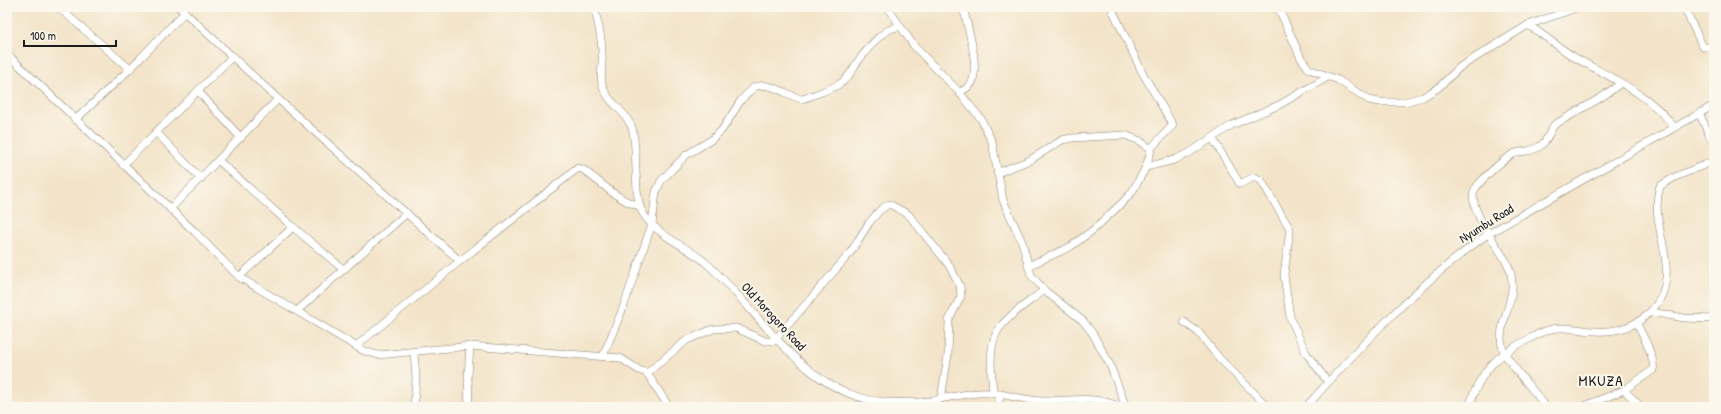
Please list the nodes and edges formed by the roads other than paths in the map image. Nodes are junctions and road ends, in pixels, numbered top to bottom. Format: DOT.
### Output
graph roads {
  1 [pos="58,7"];
  2 [pos="594,7"];
  3 [pos="887,7"];
  4 [pos="963,7"];
  5 [pos="1111,7"];
  6 [pos="1278,7"];
  7 [pos="1579,7"];
  8 [pos="1684,7"];
  9 [pos="182,10"];
  10 [pos="1528,25"];
  11 [pos="899,27"];
  12 [pos="1714,44"];
  13 [pos="7,54"];
  14 [pos="233,56"];
  15 [pos="130,69"];
  16 [pos="1328,77"];
  17 [pos="1621,83"];
  18 [pos="198,91"];
  19 [pos="959,92"];
  20 [pos="278,99"];
  21 [pos="1714,105"];
  22 [pos="1699,113"];
  23 [pos="75,120"];
  24 [pos="1674,127"];
  25 [pos="156,132"];
  26 [pos="241,138"];
  27 [pos="1213,139"];
  28 [pos="1714,144"];
  29 [pos="1151,149"];
  30 [pos="219,161"];
  31 [pos="1714,161"];
  32 [pos="123,165"];
  33 [pos="1146,167"];
  34 [pos="997,173"];
  35 [pos="201,179"];
  36 [pos="639,206"];
  37 [pos="170,209"];
  38 [pos="407,213"];
  39 [pos="652,224"];
  40 [pos="293,227"];
  41 [pos="1488,234"];
  42 [pos="460,261"];
  43 [pos="1028,266"];
  44 [pos="343,269"];
  45 [pos="239,277"];
  46 [pos="1044,290"];
  47 [pos="298,310"];
  48 [pos="1651,312"];
  49 [pos="1714,319"];
  50 [pos="1184,322"];
  51 [pos="1637,324"];
  52 [pos="778,339"];
  53 [pos="356,346"];
  54 [pos="470,346"];
  55 [pos="1504,352"];
  56 [pos="414,353"];
  57 [pos="603,356"];
  58 [pos="647,373"];
  59 [pos="1328,382"];
  60 [pos="1624,390"];
  61 [pos="993,394"];
  62 [pos="1001,394"];
  63 [pos="941,399"];
  64 [pos="414,407"];
  65 [pos="469,407"];
  66 [pos="669,407"];
  67 [pos="997,407"];
  68 [pos="1120,407"];
  69 [pos="1126,407"];
  70 [pos="1268,407"];
  71 [pos="1306,407"];
  72 [pos="1468,407"];
  73 [pos="1546,407"];
  74 [pos="1582,407"];
  75 [pos="1641,407"];
  1 -- 15 [label="street"];
  2 -- 36 [label="street, Old Morogoro Road"];
  3 -- 11 [label="street"];
  4 -- 19 [label="street"];
  5 -- 29 [label="street"];
  6 -- 16 [label="street"];
  7 -- 10 [label="street"];
  8 -- 12 [label="street"];
  9 -- 14 [label="street"];
  9 -- 15 [label="street"];
  10 -- 16 [label="street"];
  10 -- 17 [label="street"];
  11 -- 19 [label="street"];
  11 -- 39 [label="street"];
  13 -- 23 [label="street"];
  14 -- 18 [label="street"];
  14 -- 20 [label="street"];
  15 -- 23 [label="street"];
  16 -- 27 [label="street"];
  17 -- 24 [label="street"];
  17 -- 41 [label="street"];
  18 -- 25 [label="street"];
  18 -- 26 [label="street"];
  19 -- 34 [label="street"];
  20 -- 26 [label="street"];
  20 -- 38 [label="street"];
  21 -- 22 [label="street, Nyumbu Road"];
  22 -- 24 [label="street, Nyumbu Road"];
  22 -- 28 [label="street"];
  23 -- 32 [label="street"];
  24 -- 41 [label="street, Nyumbu Road"];
  25 -- 32 [label="street"];
  25 -- 35 [label="street"];
  26 -- 30 [label="street"];
  27 -- 33 [label="street"];
  27 -- 59 [label="street"];
  29 -- 33 [label="street"];
  29 -- 34 [label="street"];
  30 -- 35 [label="street"];
  30 -- 40 [label="street"];
  31 -- 48 [label="street"];
  32 -- 37 [label="street"];
  33 -- 43 [label="street"];
  34 -- 43 [label="street"];
  35 -- 37 [label="street"];
  36 -- 39 [label="street, Old Morogoro Road"];
  36 -- 42 [label="street"];
  37 -- 45 [label="street"];
  38 -- 42 [label="street"];
  38 -- 44 [label="street"];
  39 -- 52 [label="street, Old Morogoro Road"];
  39 -- 57 [label="street"];
  40 -- 44 [label="street"];
  40 -- 45 [label="street"];
  41 -- 55 [label="street"];
  41 -- 59 [label="street, Nyumbu Road"];
  42 -- 53 [label="street"];
  43 -- 46 [label="street"];
  44 -- 47 [label="street"];
  45 -- 47 [label="street"];
  46 -- 61 [label="street"];
  46 -- 69 [label="street"];
  47 -- 53 [label="street"];
  48 -- 49 [label="street"];
  48 -- 51 [label="street"];
  50 -- 70 [label="street"];
  51 -- 55 [label="street"];
  51 -- 60 [label="street"];
  52 -- 58 [label="street"];
  52 -- 63 [label="street, Old Morogoro Road"];
  52 -- 63 [label="street"];
  53 -- 56 [label="street"];
  54 -- 56 [label="street"];
  54 -- 57 [label="street"];
  54 -- 65 [label="street"];
  55 -- 72 [label="street"];
  55 -- 73 [label="street"];
  56 -- 64 [label="street"];
  57 -- 58 [label="street"];
  58 -- 66 [label="street"];
  59 -- 71 [label="street, Nyumbu Road"];
  60 -- 74 [label="street"];
  60 -- 75 [label="street"];
  61 -- 62 [label="street, Old Morogoro Road"];
  61 -- 63 [label="street, Old Morogoro Road"];
  62 -- 67 [label="street"];
  62 -- 68 [label="street, Old Morogoro Road"];
}
